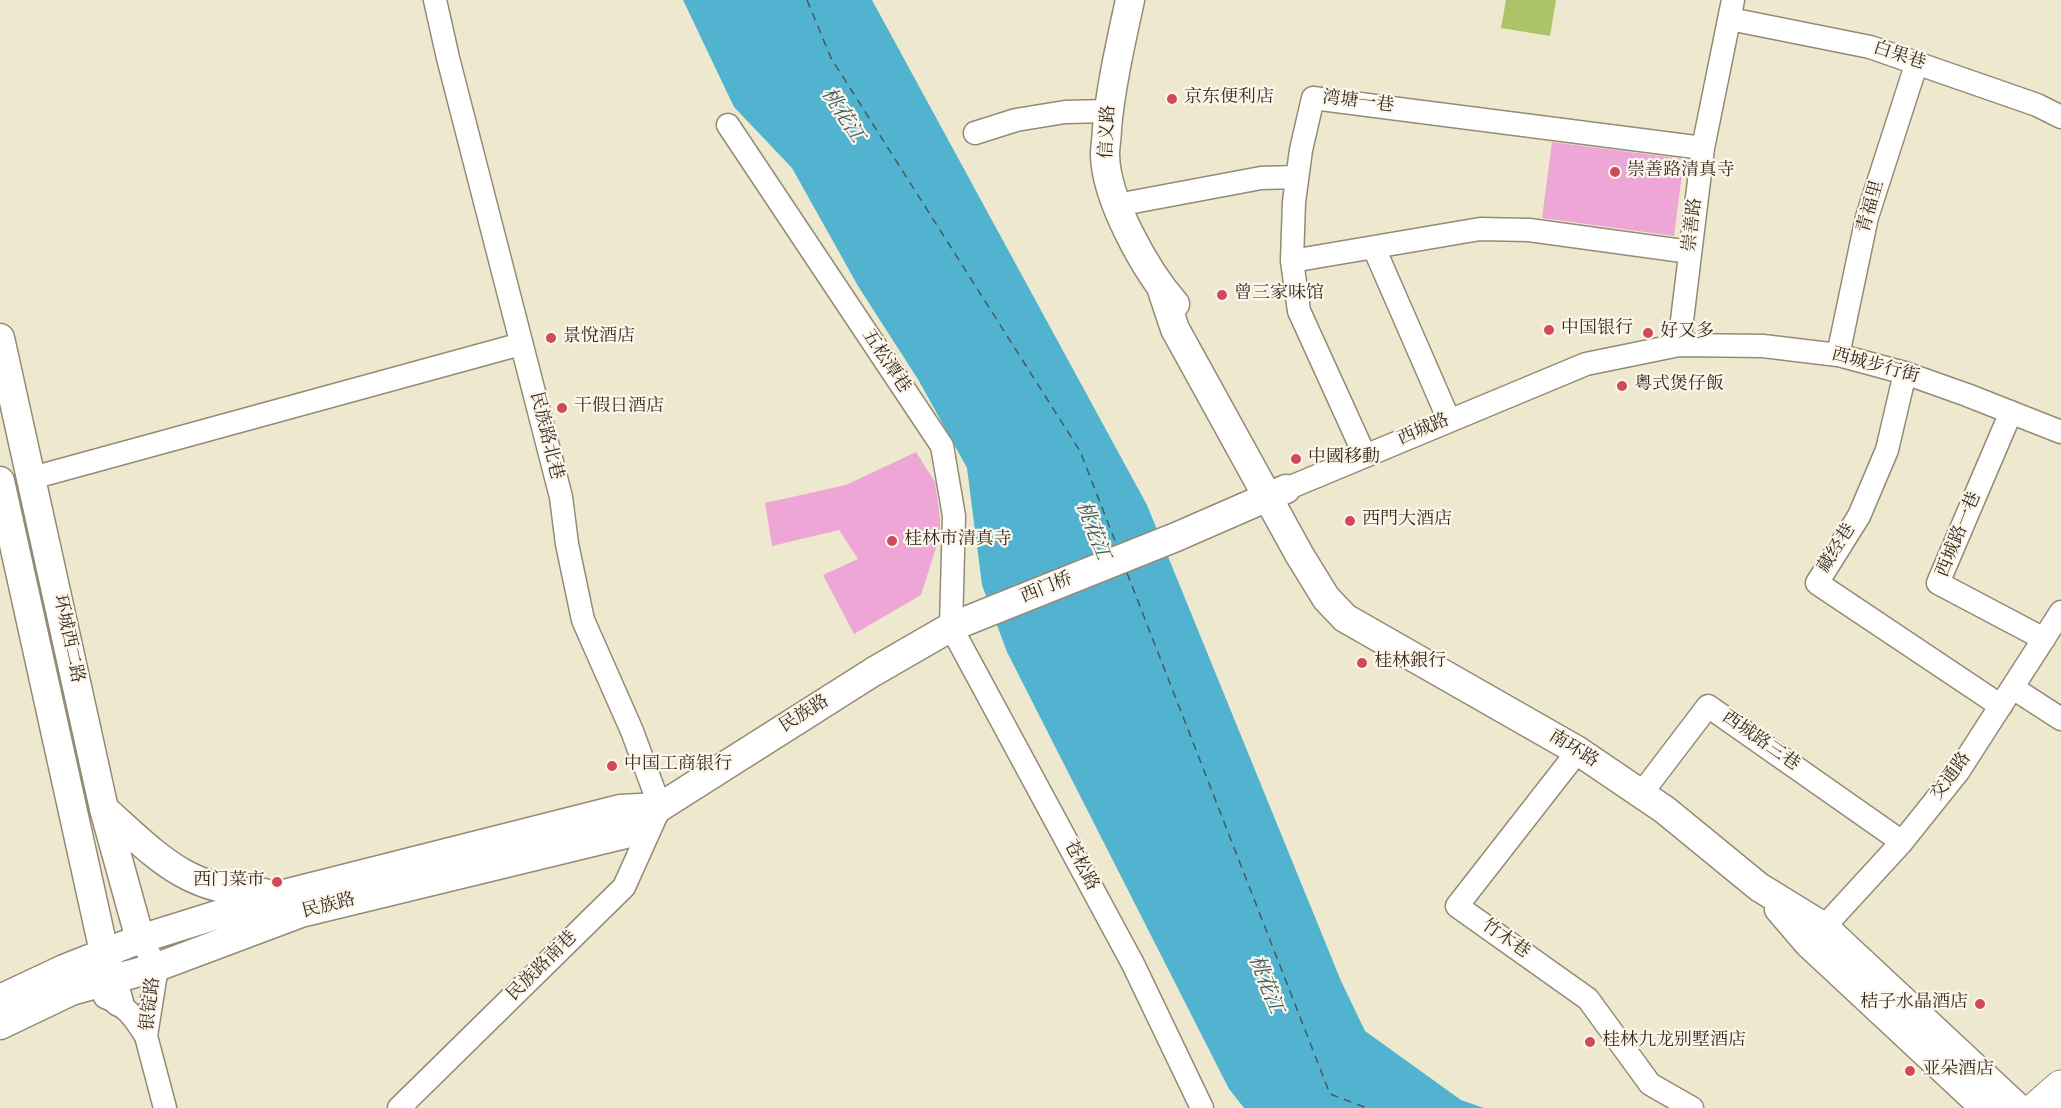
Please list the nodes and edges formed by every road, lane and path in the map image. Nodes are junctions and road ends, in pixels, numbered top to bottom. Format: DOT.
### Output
graph roads {
  1 [pos="435,0"];
  2 [pos="1130,0"];
  3 [pos="1731,9"];
  4 [pos="1917,62"];
  5 [pos="1109,111"];
  6 [pos="2061,117"];
  7 [pos="728,126"];
  8 [pos="975,133"];
  9 [pos="1703,148"];
  10 [pos="1296,177"];
  11 [pos="1117,204"];
  12 [pos="1374,248"];
  13 [pos="1690,252"];
  14 [pos="1292,261"];
  15 [pos="0,338"];
  16 [pos="521,344"];
  17 [pos="1679,345"];
  18 [pos="1838,355"];
  19 [pos="1905,372"];
  20 [pos="2011,412"];
  21 [pos="1449,420"];
  22 [pos="2061,432"];
  23 [pos="1365,456"];
  24 [pos="32,478"];
  25 [pos="0,481"];
  26 [pos="1277,494"];
  27 [pos="1176,537"];
  28 [pos="2061,612"];
  29 [pos="951,627"];
  30 [pos="2044,639"];
  31 [pos="2007,697"];
  32 [pos="2061,719"];
  33 [pos="1578,751"];
  34 [pos="1641,794"];
  35 [pos="660,807"];
  36 [pos="104,809"];
  37 [pos="1902,842"];
  38 [pos="1759,887"];
  39 [pos="284,894"];
  40 [pos="1824,927"];
  41 [pos="140,939"];
  42 [pos="104,952"];
  43 [pos="157,967"];
  44 [pos="68,980"];
  45 [pos="0,985"];
  46 [pos="116,991"];
  47 [pos="0,999"];
  48 [pos="0,1024"];
  49 [pos="146,1036"];
  50 [pos="0,1040"];
  51 [pos="2061,1087"];
  52 [pos="165,1108"];
  53 [pos="399,1108"];
  54 [pos="1202,1108"];
  55 [pos="1692,1108"];
  56 [pos="1985,1108"];
  57 [pos="2018,1108"];
  58 [pos="2037,1108"];
  1 -- 16 [label="street, 民族路北巷"];
  2 -- 5 [label="main road, 信义路"];
  3 -- 4 [label="street, 白果巷"];
  3 -- 9 [label="street, 崇善路"];
  4 -- 6 [label="street, 白果巷"];
  4 -- 18 [label="street, 青福里"];
  5 -- 8 [label="street"];
  5 -- 11 [label="main road, 信义路"];
  7 -- 29 [label="street, 五松潭巷"];
  9 -- 10 [label="street, 湾塘一巷"];
  9 -- 13 [label="street, 崇善路"];
  10 -- 11 [label="street"];
  10 -- 14 [label="street, 湾塘一巷"];
  11 -- 26 [label="main road, 信义路"];
  12 -- 13 [label="street"];
  12 -- 14 [label="street"];
  12 -- 21 [label="street"];
  13 -- 17 [label="street, 崇善路"];
  14 -- 23 [label="street, 湾塘一巷"];
  15 -- 24 [label="main road, 环城西二路"];
  16 -- 24 [label="street"];
  16 -- 35 [label="street, 民族路北巷"];
  17 -- 18 [label="street, 西城步行街"];
  17 -- 21 [label="street, 西城路"];
  18 -- 19 [label="street, 西城步行街"];
  19 -- 20 [label="street, 西城步行街"];
  19 -- 31 [label="street, 藏经巷"];
  20 -- 22 [label="street, 西城步行街"];
  20 -- 30 [label="street, 西城路一巷"];
  21 -- 23 [label="street, 西城路"];
  23 -- 26 [label="street, 西城路"];
  24 -- 36 [label="main road, 环城西二路"];
  25 -- 42 [label="main road, 环城西二路"];
  26 -- 27 [label="main road, 西城路"];
  26 -- 33 [label="main road, 南环路"];
  27 -- 29 [label="main road, 西门桥"];
  28 -- 30 [label="street, 交通路"];
  29 -- 35 [label="main road, 民族路"];
  29 -- 54 [label="street, 苍松路"];
  30 -- 31 [label="street, 交通路"];
  31 -- 32 [label="street"];
  31 -- 37 [label="street, 交通路"];
  33 -- 34 [label="main road, 南环路"];
  33 -- 55 [label="street, 竹木巷"];
  34 -- 37 [label="street, 西城路三巷"];
  34 -- 38 [label="main road, 南环路"];
  35 -- 39 [label="main road, 民族路"];
  35 -- 43 [label="main road, 民族路"];
  35 -- 53 [label="street, 民族路南巷"];
  36 -- 39 [label="main road"];
  36 -- 41 [label="main road, 环城西二路"];
  37 -- 40 [label="street, 交通路"];
  38 -- 40 [label="main road, 南环路"];
  38 -- 56 [label="main road, 南环路"];
  39 -- 41 [label="main road, 民族路"];
  40 -- 57 [label="main road, 南环路"];
  41 -- 42 [label="main road, 民族路"];
  41 -- 43 [label="street, 银锭路"];
  42 -- 44 [label="main road, 民族路"];
  42 -- 46 [label="main road, 环城西二路"];
  43 -- 46 [label="main road, 民族路"];
  43 -- 49 [label="street, 银锭路"];
  44 -- 45 [label="street"];
  44 -- 46 [label="main road, 民族路"];
  44 -- 47 [label="main road, 民族路"];
  44 -- 48 [label="main road, 民族路"];
  44 -- 50 [label="street"];
  46 -- 49 [label="street"];
  49 -- 52 [label="street, 银锭路"];
  51 -- 58 [label="highway"];
}
